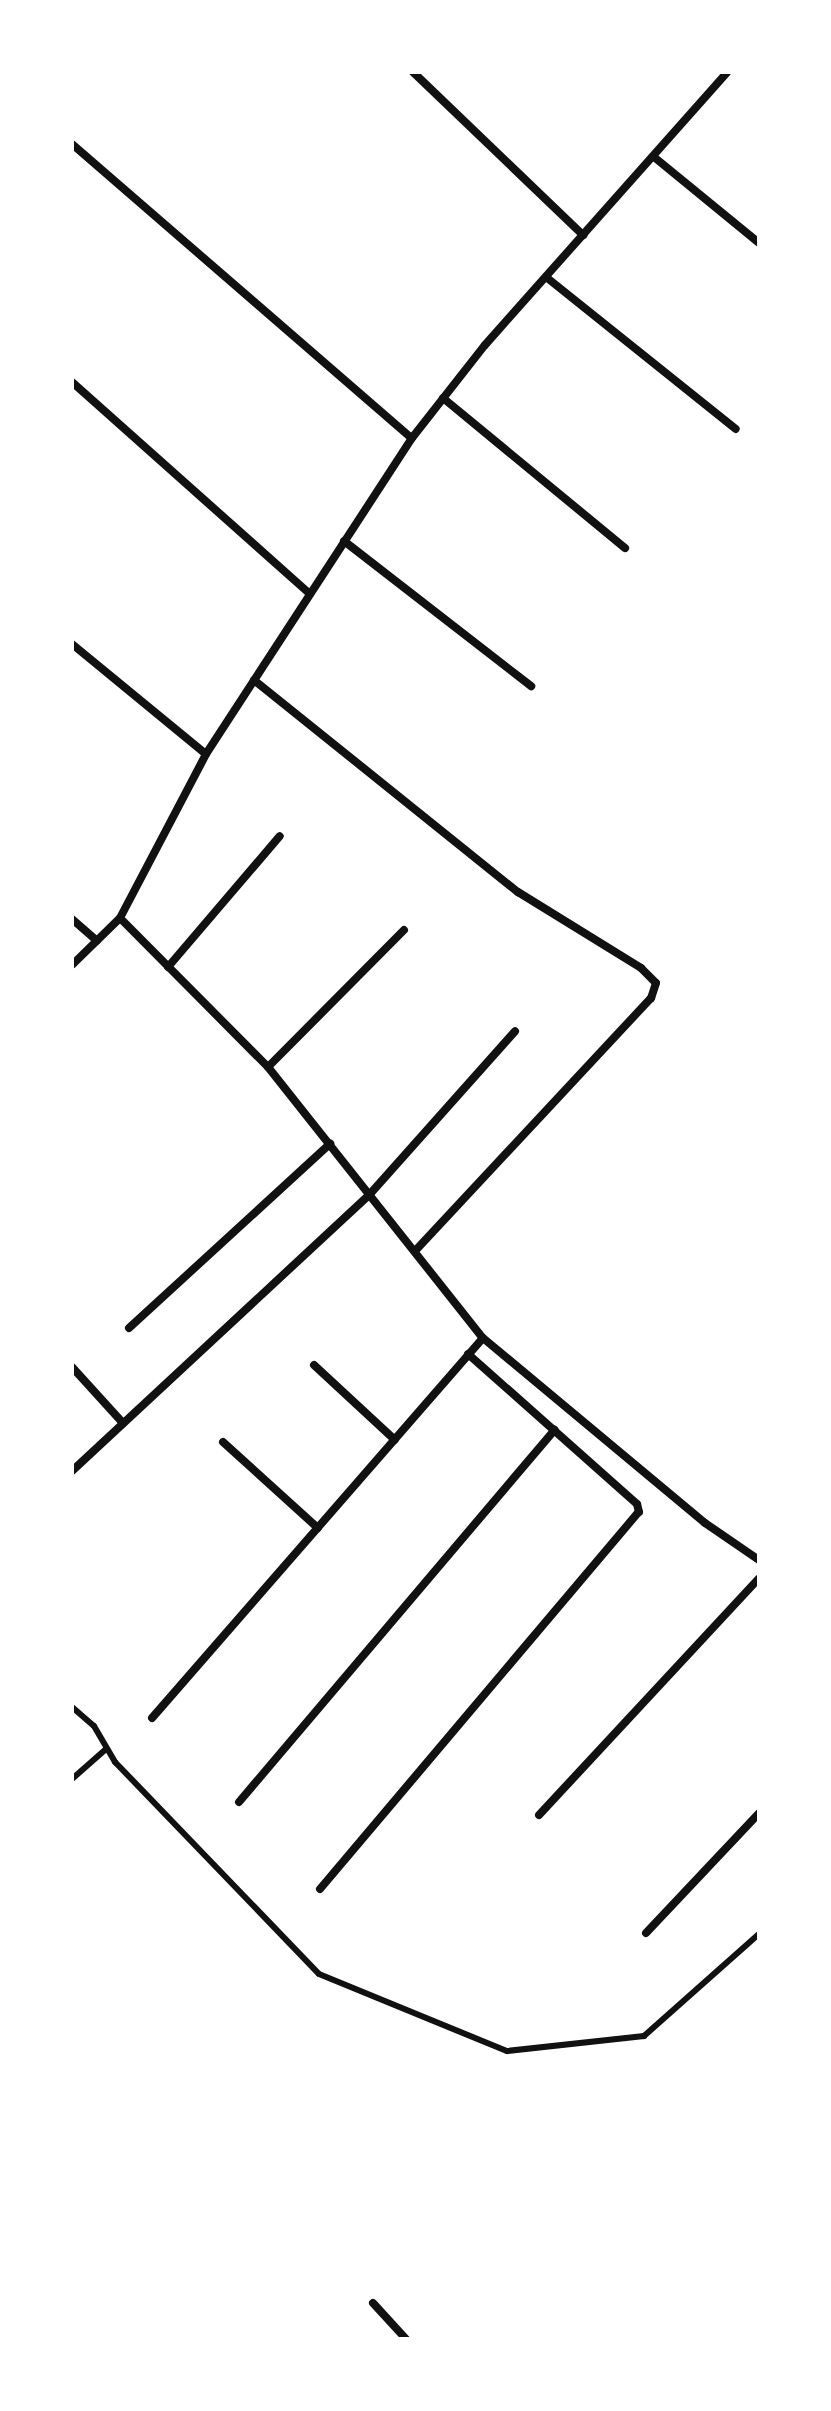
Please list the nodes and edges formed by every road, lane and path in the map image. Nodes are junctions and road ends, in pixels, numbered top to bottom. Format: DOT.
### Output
graph roads {
  1 [pos="413,72"];
  2 [pos="727,72"];
  3 [pos="72,144"];
  4 [pos="654,157"];
  5 [pos="583,235"];
  6 [pos="759,243"];
  7 [pos="546,277"];
  8 [pos="72,382"];
  9 [pos="443,398"];
  10 [pos="736,429"];
  11 [pos="412,438"];
  12 [pos="344,541"];
  13 [pos="625,548"];
  14 [pos="309,593"];
  15 [pos="72,644"];
  16 [pos="254,680"];
  17 [pos="531,686"];
  18 [pos="206,754"];
  19 [pos="280,836"];
  20 [pos="120,918"];
  21 [pos="72,919"];
  22 [pos="404,930"];
  23 [pos="97,941"];
  24 [pos="72,965"];
  25 [pos="168,967"];
  26 [pos="515,1031"];
  27 [pos="268,1067"];
  28 [pos="330,1144"];
  29 [pos="370,1194"];
  30 [pos="416,1250"];
  31 [pos="129,1328"];
  32 [pos="483,1338"];
  33 [pos="468,1354"];
  34 [pos="314,1365"];
  35 [pos="72,1367"];
  36 [pos="123,1423"];
  37 [pos="555,1430"];
  38 [pos="395,1440"];
  39 [pos="223,1442"];
  40 [pos="72,1471"];
  41 [pos="318,1528"];
  42 [pos="759,1560"];
  43 [pos="759,1578"];
  44 [pos="72,1707"];
  45 [pos="152,1718"];
  46 [pos="106,1749"];
  47 [pos="72,1779"];
  48 [pos="239,1802"];
  49 [pos="759,1813"];
  50 [pos="539,1815"];
  51 [pos="320,1889"];
  52 [pos="646,1933"];
  53 [pos="759,1934"];
  54 [pos="373,2303"];
  55 [pos="406,2339"];
  1 -- 5 [label="street"];
  2 -- 4 [label="street"];
  3 -- 11 [label="street"];
  4 -- 5 [label="street"];
  4 -- 6 [label="street"];
  5 -- 7 [label="street"];
  7 -- 9 [label="street"];
  7 -- 10 [label="street"];
  8 -- 14 [label="street"];
  9 -- 11 [label="street"];
  9 -- 13 [label="street"];
  11 -- 12 [label="street"];
  12 -- 14 [label="street"];
  12 -- 17 [label="street"];
  14 -- 16 [label="street"];
  15 -- 18 [label="street"];
  16 -- 18 [label="street"];
  16 -- 30 [label="street"];
  18 -- 20 [label="street"];
  19 -- 25 [label="street"];
  20 -- 23 [label="street"];
  20 -- 25 [label="street"];
  21 -- 23 [label="street"];
  22 -- 27 [label="street"];
  23 -- 24 [label="street"];
  25 -- 27 [label="street"];
  26 -- 29 [label="street"];
  27 -- 28 [label="street"];
  28 -- 29 [label="street"];
  28 -- 31 [label="street"];
  29 -- 30 [label="street"];
  29 -- 36 [label="street"];
  30 -- 32 [label="street"];
  32 -- 33 [label="street"];
  32 -- 42 [label="street"];
  33 -- 37 [label="street"];
  33 -- 38 [label="street"];
  34 -- 38 [label="street"];
  35 -- 36 [label="street"];
  36 -- 40 [label="street"];
  37 -- 48 [label="street"];
  37 -- 51 [label="street"];
  38 -- 41 [label="street"];
  39 -- 41 [label="street"];
  41 -- 45 [label="street"];
  43 -- 50 [label="street"];
  44 -- 46 [label="lane"];
  46 -- 47 [label="lane"];
  46 -- 53 [label="lane"];
  49 -- 52 [label="street"];
  54 -- 55 [label="street"];
}
